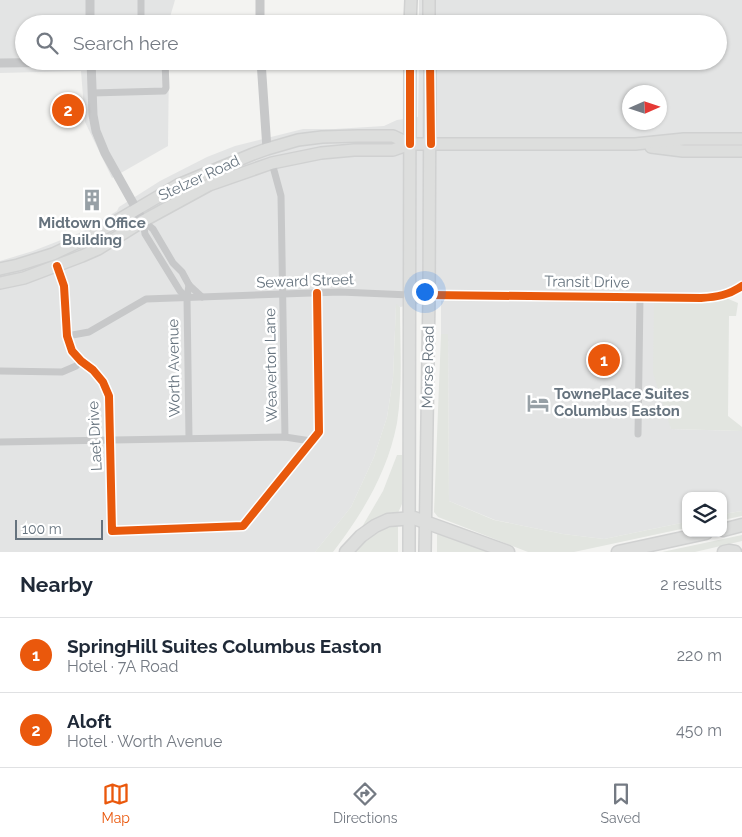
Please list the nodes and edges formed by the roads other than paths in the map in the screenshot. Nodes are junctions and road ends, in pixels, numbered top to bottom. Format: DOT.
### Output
graph roads {
  1 [pos="90,0"];
  2 [pos="141,0"];
  3 [pos="260,0"];
  4 [pos="410,0"];
  5 [pos="429,0"];
  6 [pos="90,15"];
  7 [pos="141,15"];
  8 [pos="260,15"];
  9 [pos="410,15"];
  10 [pos="429,15"];
  11 [pos="0,63"];
  12 [pos="15,63"];
  13 [pos="91,70"];
  14 [pos="165,70"];
  15 [pos="262,70"];
  16 [pos="410,70"];
  17 [pos="430,70"];
  18 [pos="92,93"];
  19 [pos="329,137"];
  20 [pos="742,139"];
  21 [pos="410,144"];
  22 [pos="431,144"];
  23 [pos="635,144"];
  24 [pos="267,149"];
  25 [pos="742,151"];
  26 [pos="272,163"];
  27 [pos="135,210"];
  28 [pos="143,221"];
  29 [pos="58,266"];
  30 [pos="0,268"];
  31 [pos="170,276"];
  32 [pos="0,284"];
  33 [pos="189,285"];
  34 [pos="742,286"];
  35 [pos="317,293"];
  36 [pos="283,294"];
  37 [pos="410,295"];
  38 [pos="429,295"];
  39 [pos="202,297"];
  40 [pos="640,297"];
  41 [pos="167,298"];
  42 [pos="187,298"];
  43 [pos="67,336"];
  44 [pos="81,361"];
  45 [pos="0,371"];
  46 [pos="638,434"];
  47 [pos="285,437"];
  48 [pos="189,438"];
  49 [pos="110,440"];
  50 [pos="311,441"];
  51 [pos="0,442"];
  52 [pos="409,519"];
  53 [pos="425,521"];
  54 [pos="742,525"];
  55 [pos="727,529"];
  56 [pos="687,537"];
  57 [pos="346,552"];
  58 [pos="409,552"];
  59 [pos="425,552"];
  60 [pos="508,552"];
  61 [pos="618,552"];
  62 [pos="724,552"];
  63 [pos="735,552"];
  1 -- 6 [label="street"];
  2 -- 7 [label="street"];
  3 -- 8 [label="street"];
  4 -- 9 [label="main road"];
  5 -- 10 [label="main road"];
  11 -- 12 [label="street"];
  13 -- 18 [label="street, Worth Avenue"];
  14 -- 18 [label="street"];
  15 -- 24 [label="street"];
  16 -- 21 [label="main road, Morse Road"];
  17 -- 22 [label="main road, Morse Road"];
  18 -- 27 [label="street, Worth Avenue"];
  19 -- 21 [label="main road, Stelzer Road"];
  19 -- 24 [label="main road, Stelzer Road"];
  19 -- 26 [label="main road"];
  20 -- 23 [label="main road, Stelzer Road"];
  21 -- 22 [label="main road, Stelzer Road"];
  21 -- 26 [label="main road, Stelzer Road"];
  21 -- 37 [label="main road, Morse Road"];
  22 -- 23 [label="main road, Stelzer Road"];
  22 -- 38 [label="main road, Morse Road"];
  23 -- 25 [label="main road, Stelzer Road"];
  24 -- 27 [label="main road, Stelzer Road"];
  26 -- 28 [label="main road, Stelzer Road"];
  26 -- 36 [label="street, Weaverton Lane"];
  27 -- 28 [label="street, Worth Avenue"];
  27 -- 30 [label="main road, Stelzer Road"];
  28 -- 29 [label="main road, Stelzer Road"];
  28 -- 31 [label="street, Worth Avenue"];
  28 -- 33 [label="street, Worth Avenue"];
  29 -- 32 [label="main road, Stelzer Road"];
  29 -- 43 [label="street, Laet Drive"];
  31 -- 41 [label="street, Worth Avenue"];
  31 -- 42 [label="street, Worth Avenue"];
  33 -- 39 [label="street"];
  33 -- 42 [label="street, Worth Avenue"];
  34 -- 40 [label="street, Transit Drive"];
  35 -- 36 [label="street, Seward Street"];
  35 -- 37 [label="street, Seward Street"];
  35 -- 50 [label="street"];
  36 -- 39 [label="street, Seward Street"];
  36 -- 47 [label="street, Weaverton Lane"];
  37 -- 52 [label="main road, Morse Road"];
  38 -- 40 [label="street, Transit Drive"];
  38 -- 53 [label="main road, Morse Road"];
  39 -- 42 [label="street, Seward Street"];
  40 -- 46 [label="street"];
  41 -- 42 [label="street, Seward Street"];
  41 -- 43 [label="street, Seward Street"];
  42 -- 48 [label="street, Worth Avenue"];
  43 -- 44 [label="street, Laet Drive"];
  44 -- 45 [label="street"];
  44 -- 49 [label="street, Laet Drive"];
  47 -- 48 [label="street"];
  47 -- 50 [label="street"];
  48 -- 49 [label="street"];
  49 -- 50 [label="street, Laet Drive"];
  49 -- 51 [label="street"];
  52 -- 53 [label="highway"];
  52 -- 57 [label="highway"];
  52 -- 58 [label="main road, Morse Road"];
  53 -- 59 [label="main road, Morse Road"];
  53 -- 60 [label="highway"];
  54 -- 55 [label="highway"];
  56 -- 61 [label="highway"];
  62 -- 63 [label="highway"];
}
